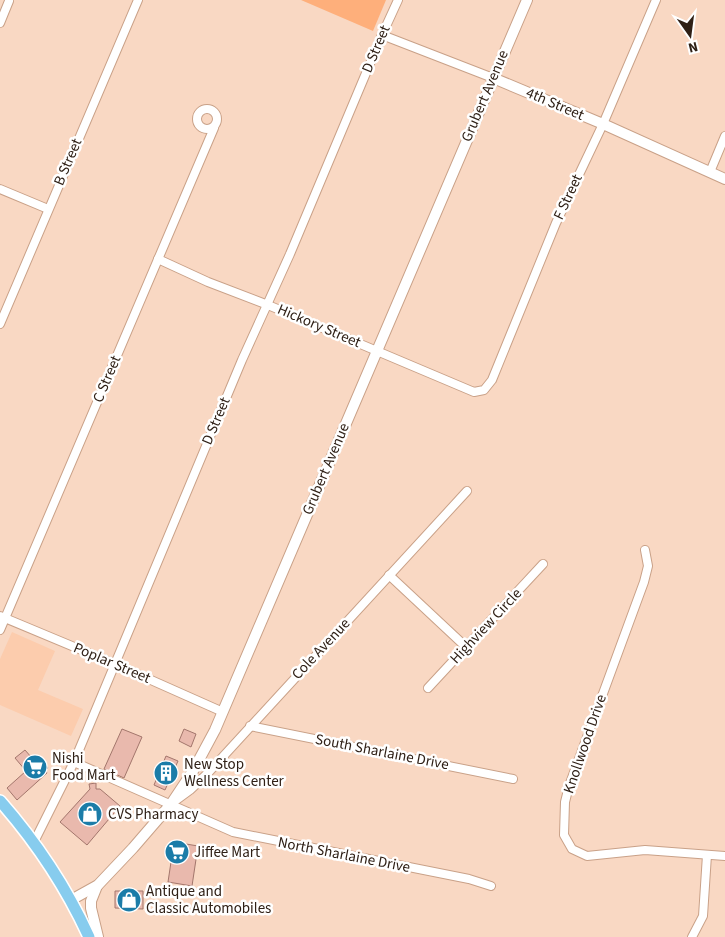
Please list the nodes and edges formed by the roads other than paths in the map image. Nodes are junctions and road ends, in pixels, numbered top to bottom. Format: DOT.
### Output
graph roads {
  1 [pos="138,0"];
  2 [pos="398,0"];
  3 [pos="527,0"];
  4 [pos="656,0"];
  5 [pos="9,1"];
  6 [pos="0,23"];
  7 [pos="382,34"];
  8 [pos="493,78"];
  9 [pos="603,124"];
  10 [pos="214,128"];
  11 [pos="725,136"];
  12 [pos="710,172"];
  13 [pos="725,179"];
  14 [pos="0,189"];
  15 [pos="48,209"];
  16 [pos="158,260"];
  17 [pos="268,305"];
  18 [pos="0,324"];
  19 [pos="377,350"];
  20 [pos="480,391"];
  21 [pos="467,491"];
  22 [pos="645,550"];
  23 [pos="543,564"];
  24 [pos="389,575"];
  25 [pos="2,617"];
  26 [pos="0,630"];
  27 [pos="466,647"];
  28 [pos="115,664"];
  29 [pos="428,688"];
  30 [pos="223,712"];
  31 [pos="250,726"];
  32 [pos="74,762"];
  33 [pos="513,779"];
  34 [pos="0,801"];
  35 [pos="171,804"];
  36 [pos="34,842"];
  37 [pos="707,855"];
  38 [pos="725,856"];
  39 [pos="98,885"];
  40 [pos="492,886"];
  41 [pos="71,900"];
  42 [pos="89,937"];
  43 [pos="98,937"];
  44 [pos="692,937"];
  1 -- 15 [label="street, B Street"];
  2 -- 7 [label="street, D Street"];
  3 -- 8 [label="street, Grubert Avenue"];
  4 -- 9 [label="street, F Street"];
  5 -- 6 [label="street"];
  7 -- 8 [label="street, 4th Street"];
  7 -- 17 [label="street, D Street"];
  8 -- 9 [label="street, 4th Street"];
  8 -- 19 [label="street, Grubert Avenue"];
  9 -- 12 [label="street, 4th Street"];
  9 -- 20 [label="street, F Street"];
  10 -- 16 [label="street, C Street"];
  11 -- 12 [label="street"];
  12 -- 13 [label="street, 4th Street"];
  14 -- 15 [label="street"];
  15 -- 18 [label="street, B Street"];
  16 -- 17 [label="street, Hickory Street"];
  16 -- 25 [label="street, C Street"];
  17 -- 19 [label="street, Hickory Street"];
  17 -- 28 [label="street, D Street"];
  19 -- 20 [label="street, Hickory Street"];
  19 -- 30 [label="street, Grubert Avenue"];
  21 -- 24 [label="street, Cole Avenue"];
  22 -- 37 [label="street, Knollwood Drive"];
  23 -- 27 [label="street, Highview Circle"];
  24 -- 27 [label="street"];
  24 -- 31 [label="street, Cole Avenue"];
  25 -- 26 [label="street, C Street"];
  25 -- 28 [label="street, Poplar Street"];
  27 -- 29 [label="street, Highview Circle"];
  28 -- 30 [label="street, Poplar Street"];
  28 -- 32 [label="street, D Street"];
  30 -- 35 [label="street, Grubert Avenue"];
  31 -- 33 [label="street, South Sharlaine Drive"];
  31 -- 35 [label="street, Cole Avenue"];
  32 -- 35 [label="street, North Sharlaine Drive"];
  32 -- 36 [label="street, D Street"];
  34 -- 36 [label="main road"];
  35 -- 39 [label="street, Grubert Avenue"];
  35 -- 40 [label="street, North Sharlaine Drive"];
  36 -- 41 [label="main road"];
  37 -- 38 [label="street, Knollwood Drive"];
  37 -- 44 [label="street"];
  39 -- 41 [label="street, Grubert Avenue"];
  39 -- 43 [label="street"];
  41 -- 42 [label="main road"];
}
